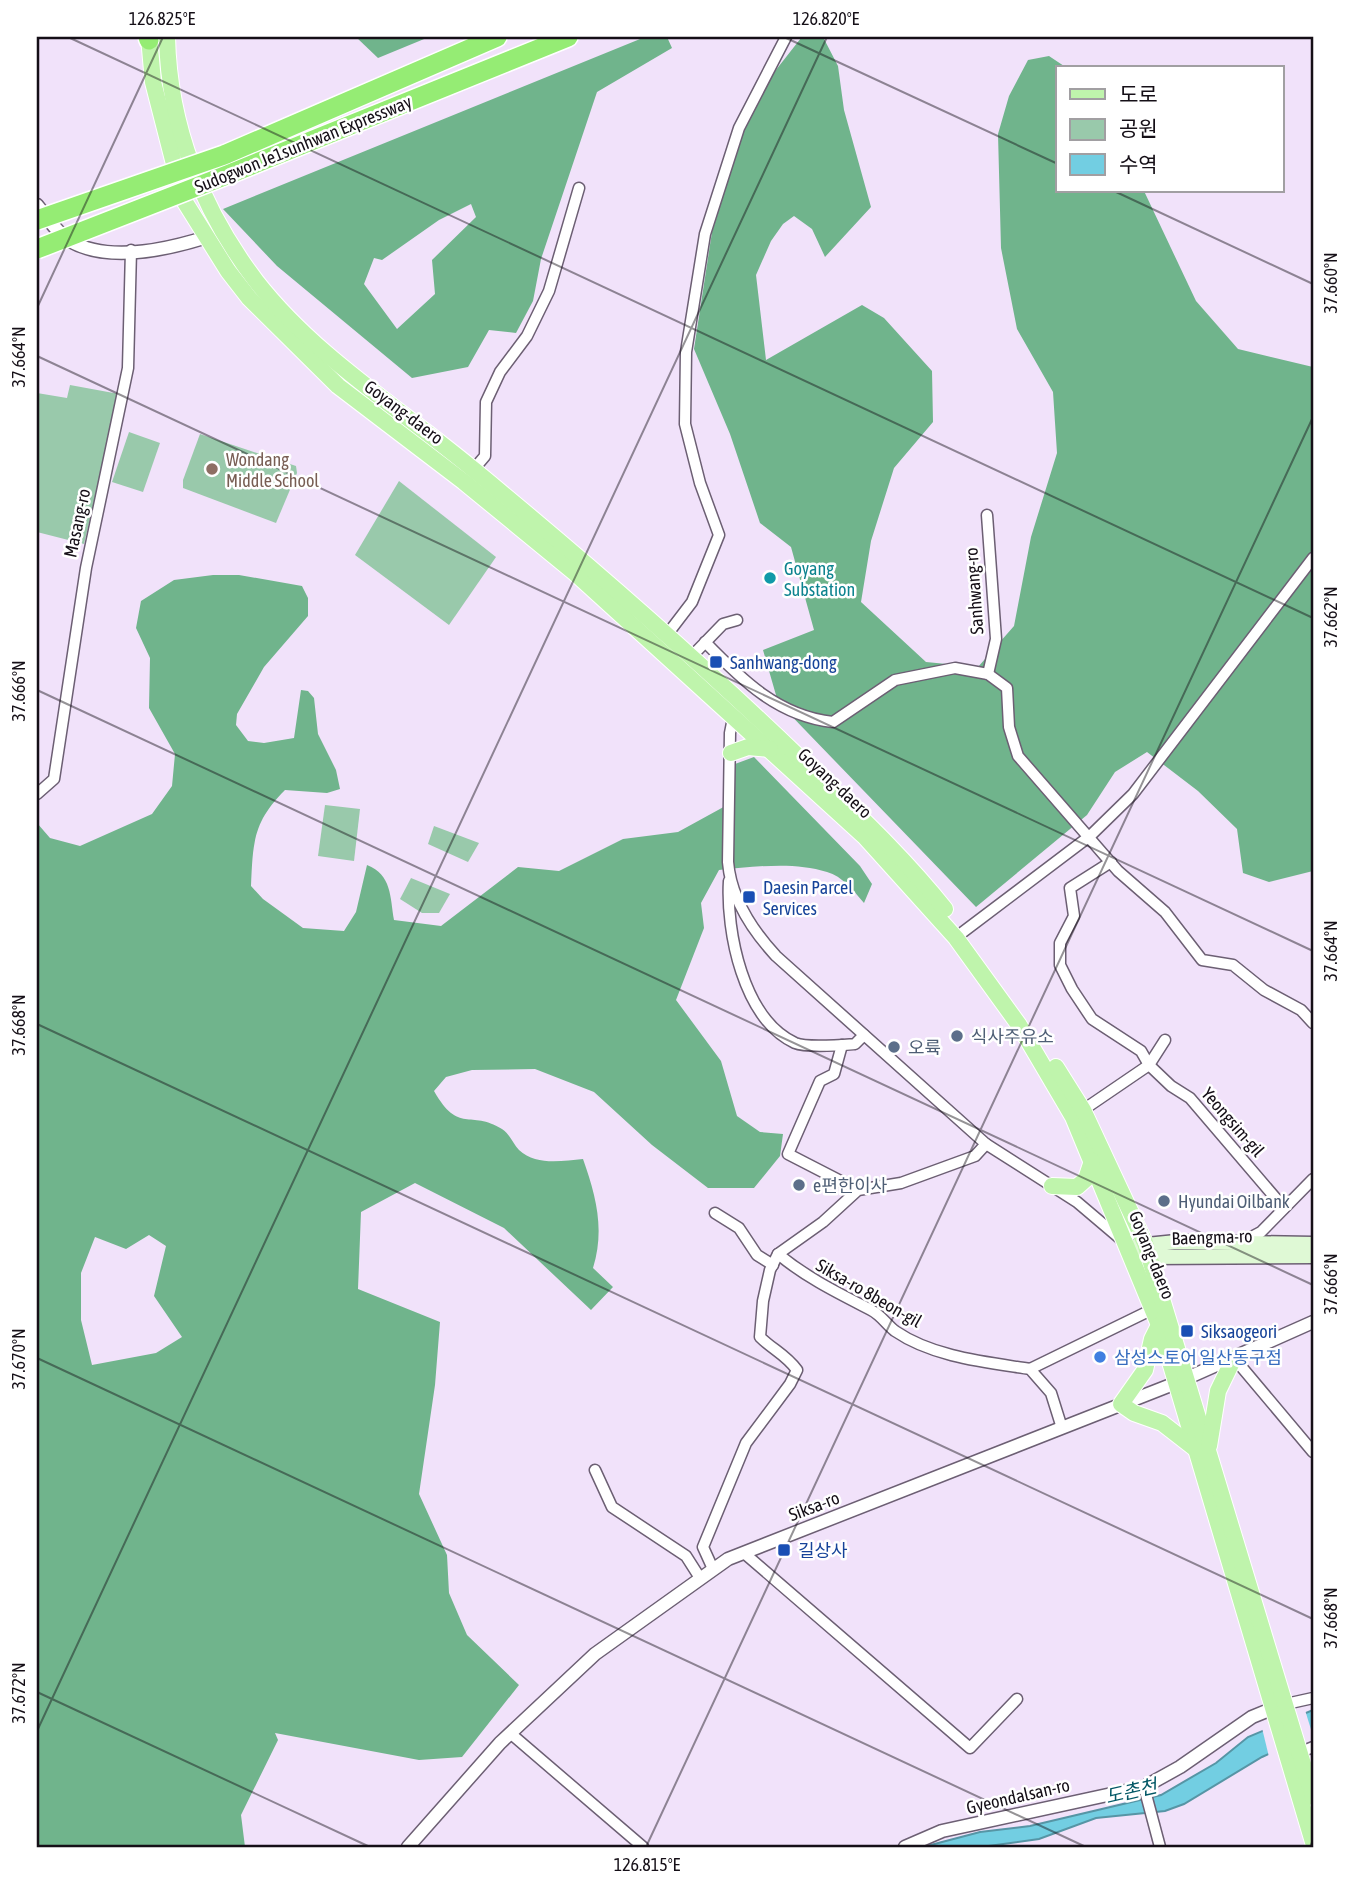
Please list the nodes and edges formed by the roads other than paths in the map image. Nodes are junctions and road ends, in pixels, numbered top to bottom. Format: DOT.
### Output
graph roads {
  1 [pos="497,37"];
  2 [pos="568,37"];
  3 [pos="786,37"];
  4 [pos="153,38"];
  5 [pos="228,164"];
  6 [pos="579,188"];
  7 [pos="37,205"];
  8 [pos="37,220"];
  9 [pos="214,235"];
  10 [pos="37,249"];
  11 [pos="131,250"];
  12 [pos="474,469"];
  13 [pos="987,515"];
  14 [pos="1313,558"];
  15 [pos="737,620"];
  16 [pos="666,636"];
  17 [pos="705,642"];
  18 [pos="691,657"];
  19 [pos="988,674"];
  20 [pos="738,701"];
  21 [pos="733,717"];
  22 [pos="771,750"];
  23 [pos="731,753"];
  24 [pos="37,794"];
  25 [pos="1090,836"];
  26 [pos="1111,862"];
  27 [pos="729,878"];
  28 [pos="963,933"];
  29 [pos="1313,1023"];
  30 [pos="864,1035"];
  31 [pos="1166,1040"];
  32 [pos="842,1045"];
  33 [pos="1149,1065"];
  34 [pos="1083,1110"];
  35 [pos="986,1144"];
  36 [pos="1092,1161"];
  37 [pos="1313,1180"];
  38 [pos="1052,1185"];
  39 [pos="858,1190"];
  40 [pos="1284,1208"];
  41 [pos="715,1213"];
  42 [pos="1240,1243"];
  43 [pos="1313,1244"];
  44 [pos="1141,1250"];
  45 [pos="778,1254"];
  46 [pos="1313,1256"];
  47 [pos="773,1265"];
  48 [pos="1153,1309"];
  49 [pos="1313,1322"];
  50 [pos="1159,1325"];
  51 [pos="1234,1358"];
  52 [pos="1030,1369"];
  53 [pos="1182,1380"];
  54 [pos="1121,1404"];
  55 [pos="1062,1428"];
  56 [pos="1203,1450"];
  57 [pos="1313,1452"];
  58 [pos="595,1470"];
  59 [pos="744,1553"];
  60 [pos="713,1569"];
  61 [pos="701,1578"];
  62 [pos="1313,1698"];
  63 [pos="1017,1699"];
  64 [pos="1281,1712"];
  65 [pos="510,1733"];
  66 [pos="1297,1751"];
  67 [pos="1146,1790"];
  68 [pos="1313,1797"];
  69 [pos="1313,1842"];
  70 [pos="408,1847"];
  71 [pos="643,1847"];
  72 [pos="905,1847"];
  73 [pos="1160,1847"];
  1 -- 5 [label="highway, Sudogwon Je1sunhwan Expressway"];
  2 -- 5 [label="highway, Sudogwon Je1sunhwan Expressway"];
  3 -- 16 [label="street"];
  4 -- 9 [label="main road, Goyang-daero"];
  5 -- 8 [label="highway, Sudogwon Je1sunhwan Expressway, bridge"];
  5 -- 10 [label="highway, Sudogwon Je1sunhwan Expressway, bridge"];
  6 -- 12 [label="street"];
  7 -- 11 [label="street"];
  9 -- 11 [label="street"];
  9 -- 12 [label="main road, Goyang-daero"];
  9 -- 21 [label="main road, Goyang-daero"];
  11 -- 24 [label="street, Masang-ro"];
  12 -- 16 [label="main road, Goyang-daero"];
  13 -- 19 [label="street, Sanhwang-ro"];
  14 -- 25 [label="street"];
  15 -- 17 [label="street"];
  16 -- 18 [label="main road, Goyang-daero"];
  17 -- 18 [label="street"];
  17 -- 19 [label="street, Goyang-daero"];
  18 -- 20 [label="main road, Goyang-daero"];
  19 -- 25 [label="street"];
  20 -- 21 [label="street"];
  20 -- 28 [label="main road, Goyang-daero"];
  21 -- 22 [label="main road, Goyang-daero"];
  21 -- 23 [label="street"];
  22 -- 23 [label="main road"];
  22 -- 36 [label="main road, Goyang-daero"];
  23 -- 27 [label="street"];
  25 -- 26 [label="street"];
  25 -- 28 [label="street"];
  26 -- 29 [label="street"];
  26 -- 33 [label="street, Yeongsim-gil"];
  27 -- 30 [label="street"];
  27 -- 32 [label="street"];
  28 -- 34 [label="main road, Goyang-daero"];
  30 -- 32 [label="street"];
  30 -- 35 [label="street"];
  31 -- 33 [label="street"];
  32 -- 39 [label="street"];
  33 -- 34 [label="street"];
  33 -- 40 [label="street, Yeongsim-gil"];
  34 -- 44 [label="main road, Goyang-daero"];
  35 -- 38 [label="street"];
  35 -- 39 [label="street"];
  36 -- 38 [label="main road"];
  36 -- 44 [label="main road, Goyang-daero"];
  37 -- 40 [label="street"];
  38 -- 44 [label="street"];
  39 -- 45 [label="street"];
  40 -- 42 [label="street"];
  41 -- 47 [label="street"];
  42 -- 43 [label="main road, Baengma-ro"];
  42 -- 44 [label="main road, Baengma-ro"];
  44 -- 46 [label="main road, Baengma-ro"];
  44 -- 48 [label="main road, Goyang-daero"];
  44 -- 53 [label="main road, Goyang-daero"];
  45 -- 47 [label="street"];
  45 -- 52 [label="street, Siksa-ro 8beon-gil"];
  47 -- 60 [label="street"];
  48 -- 50 [label="main road, Goyang-daero"];
  48 -- 52 [label="street"];
  49 -- 51 [label="street, Siksa-ro"];
  50 -- 53 [label="main road, Goyang-daero"];
  50 -- 54 [label="main road"];
  51 -- 53 [label="street, Siksa-ro"];
  51 -- 56 [label="main road"];
  51 -- 57 [label="street"];
  52 -- 55 [label="street"];
  53 -- 54 [label="street, Siksa-ro"];
  53 -- 56 [label="main road, Goyang-daero"];
  54 -- 55 [label="street, Siksa-ro"];
  54 -- 56 [label="main road"];
  55 -- 59 [label="street, Siksa-ro"];
  56 -- 64 [label="main road, Goyang-daero"];
  58 -- 61 [label="street"];
  59 -- 60 [label="street, Siksa-ro"];
  59 -- 63 [label="street"];
  60 -- 61 [label="street, Siksa-ro"];
  61 -- 65 [label="street, Siksa-ro"];
  62 -- 64 [label="street"];
  64 -- 66 [label="main road, Goyang-daero"];
  64 -- 67 [label="street, Gyeondalsan-ro"];
  65 -- 70 [label="street, Siksa-ro"];
  65 -- 71 [label="street"];
  66 -- 68 [label="main road"];
  66 -- 69 [label="main road"];
  67 -- 72 [label="street, Gyeondalsan-ro"];
  67 -- 73 [label="street"];
}
